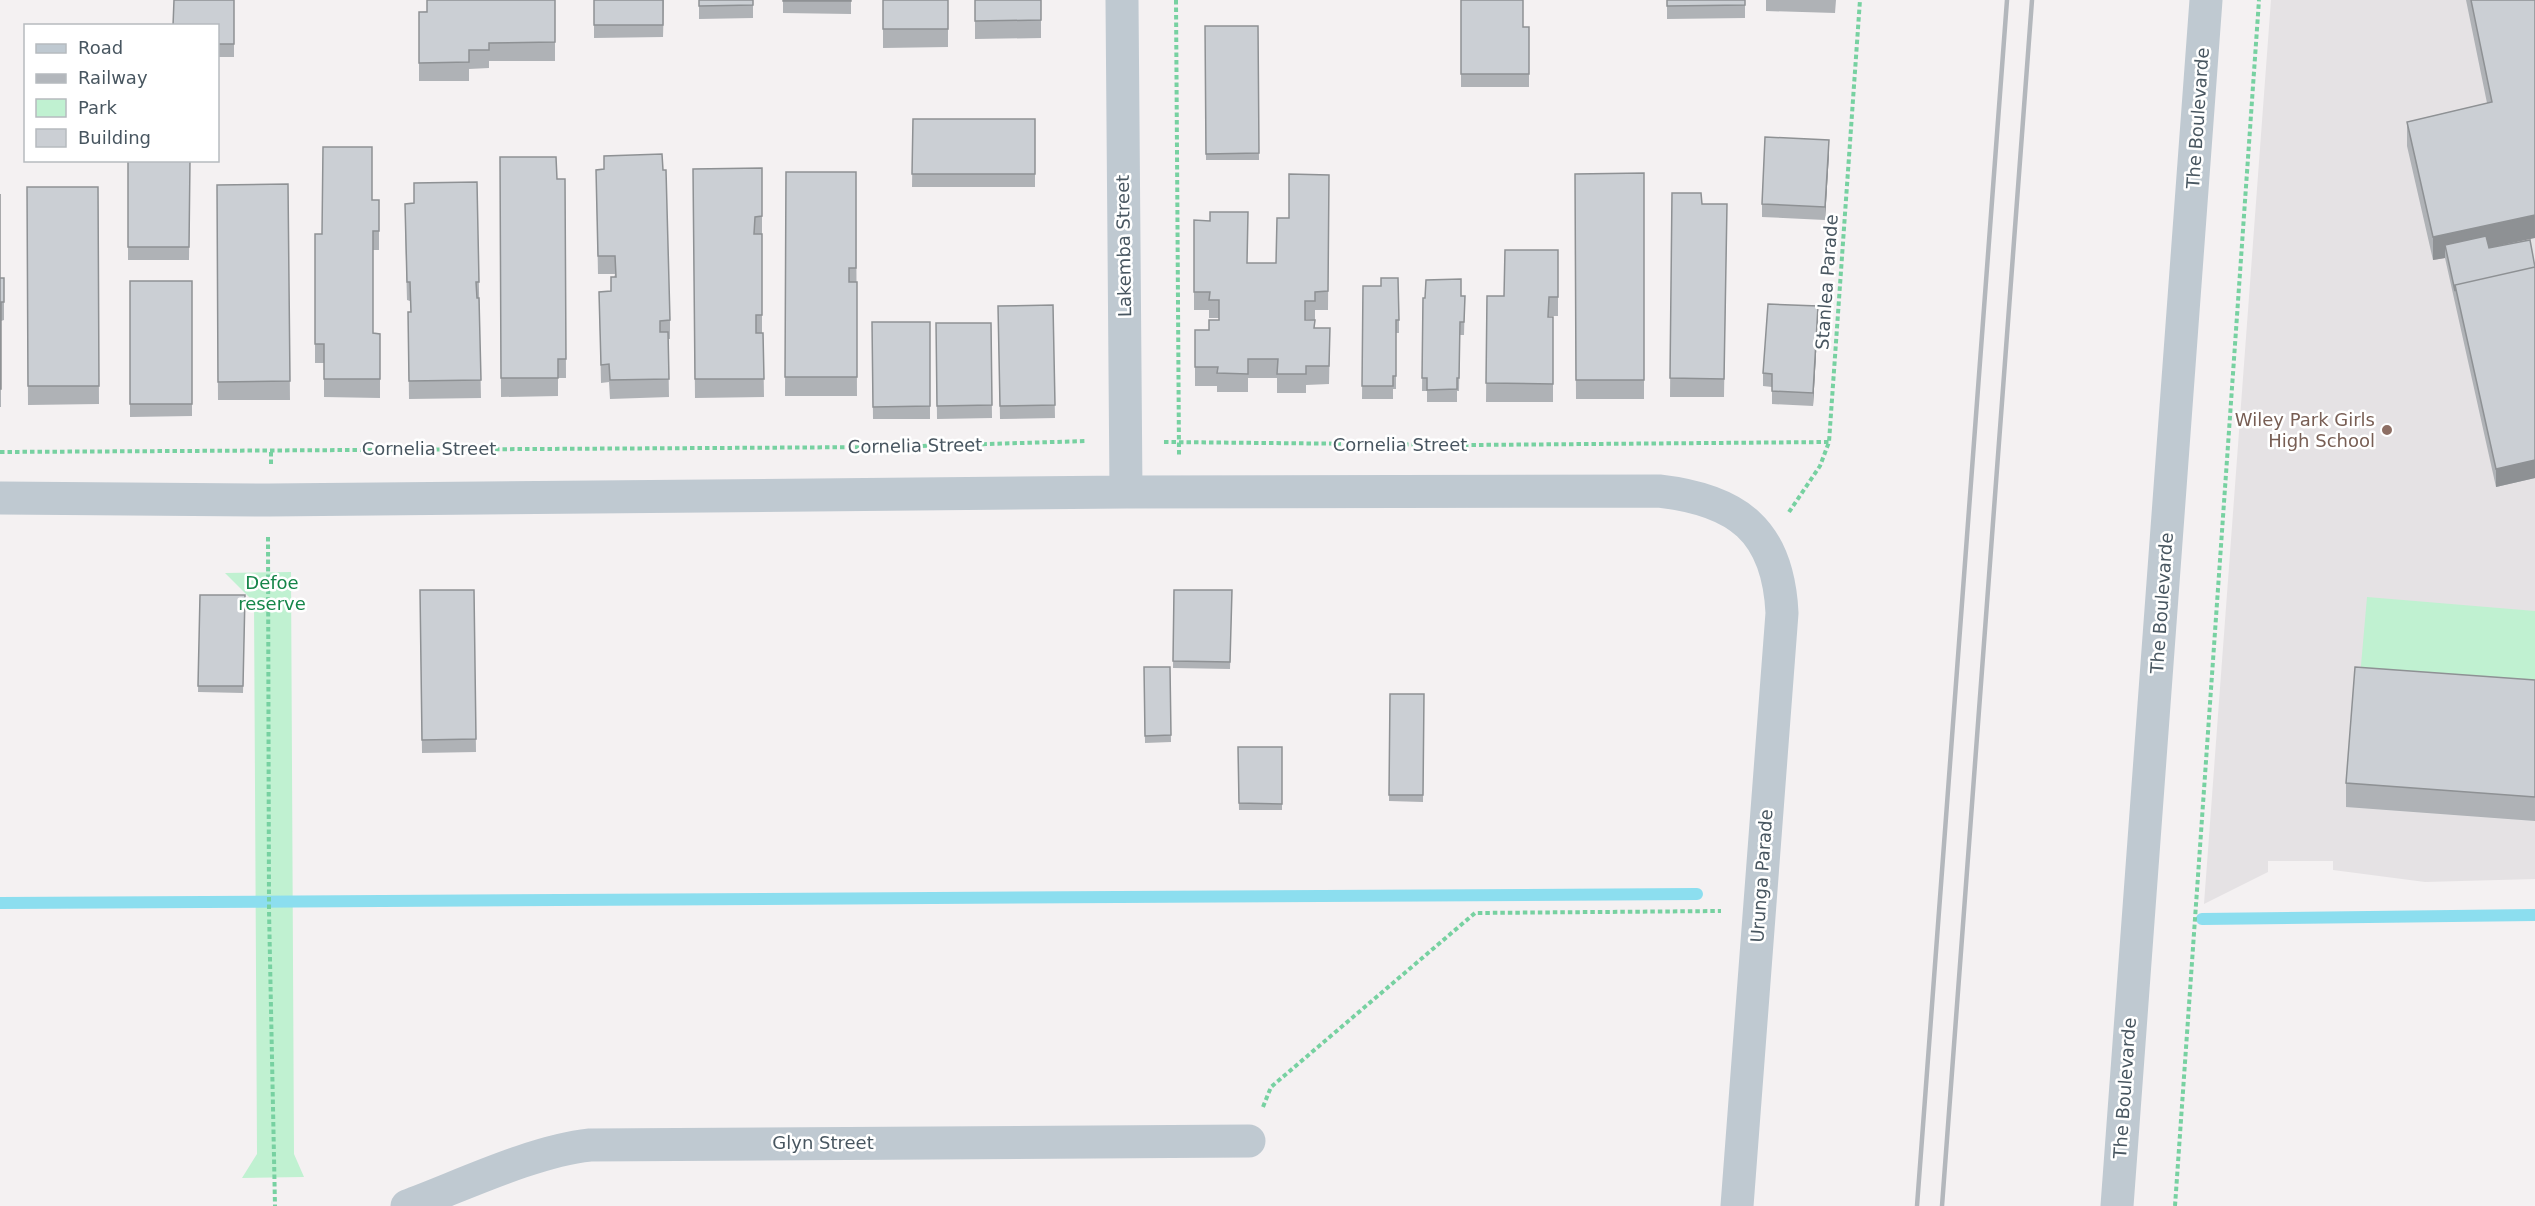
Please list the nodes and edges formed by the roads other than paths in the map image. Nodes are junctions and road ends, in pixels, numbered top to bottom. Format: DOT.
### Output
graph roads {
  1 [pos="1122,0"];
  2 [pos="2206,0"];
  3 [pos="1126,492"];
  4 [pos="0,498"];
  5 [pos="1249,1141"];
  6 [pos="407,1206"];
  7 [pos="1737,1206"];
  8 [pos="2117,1206"];
  1 -- 3 [label="street, Lakemba Street"];
  2 -- 8 [label="street, The Boulevarde"];
  3 -- 4 [label="street"];
  3 -- 7 [label="street, Urunga Parade"];
  5 -- 6 [label="street, Glyn Street"];
}
